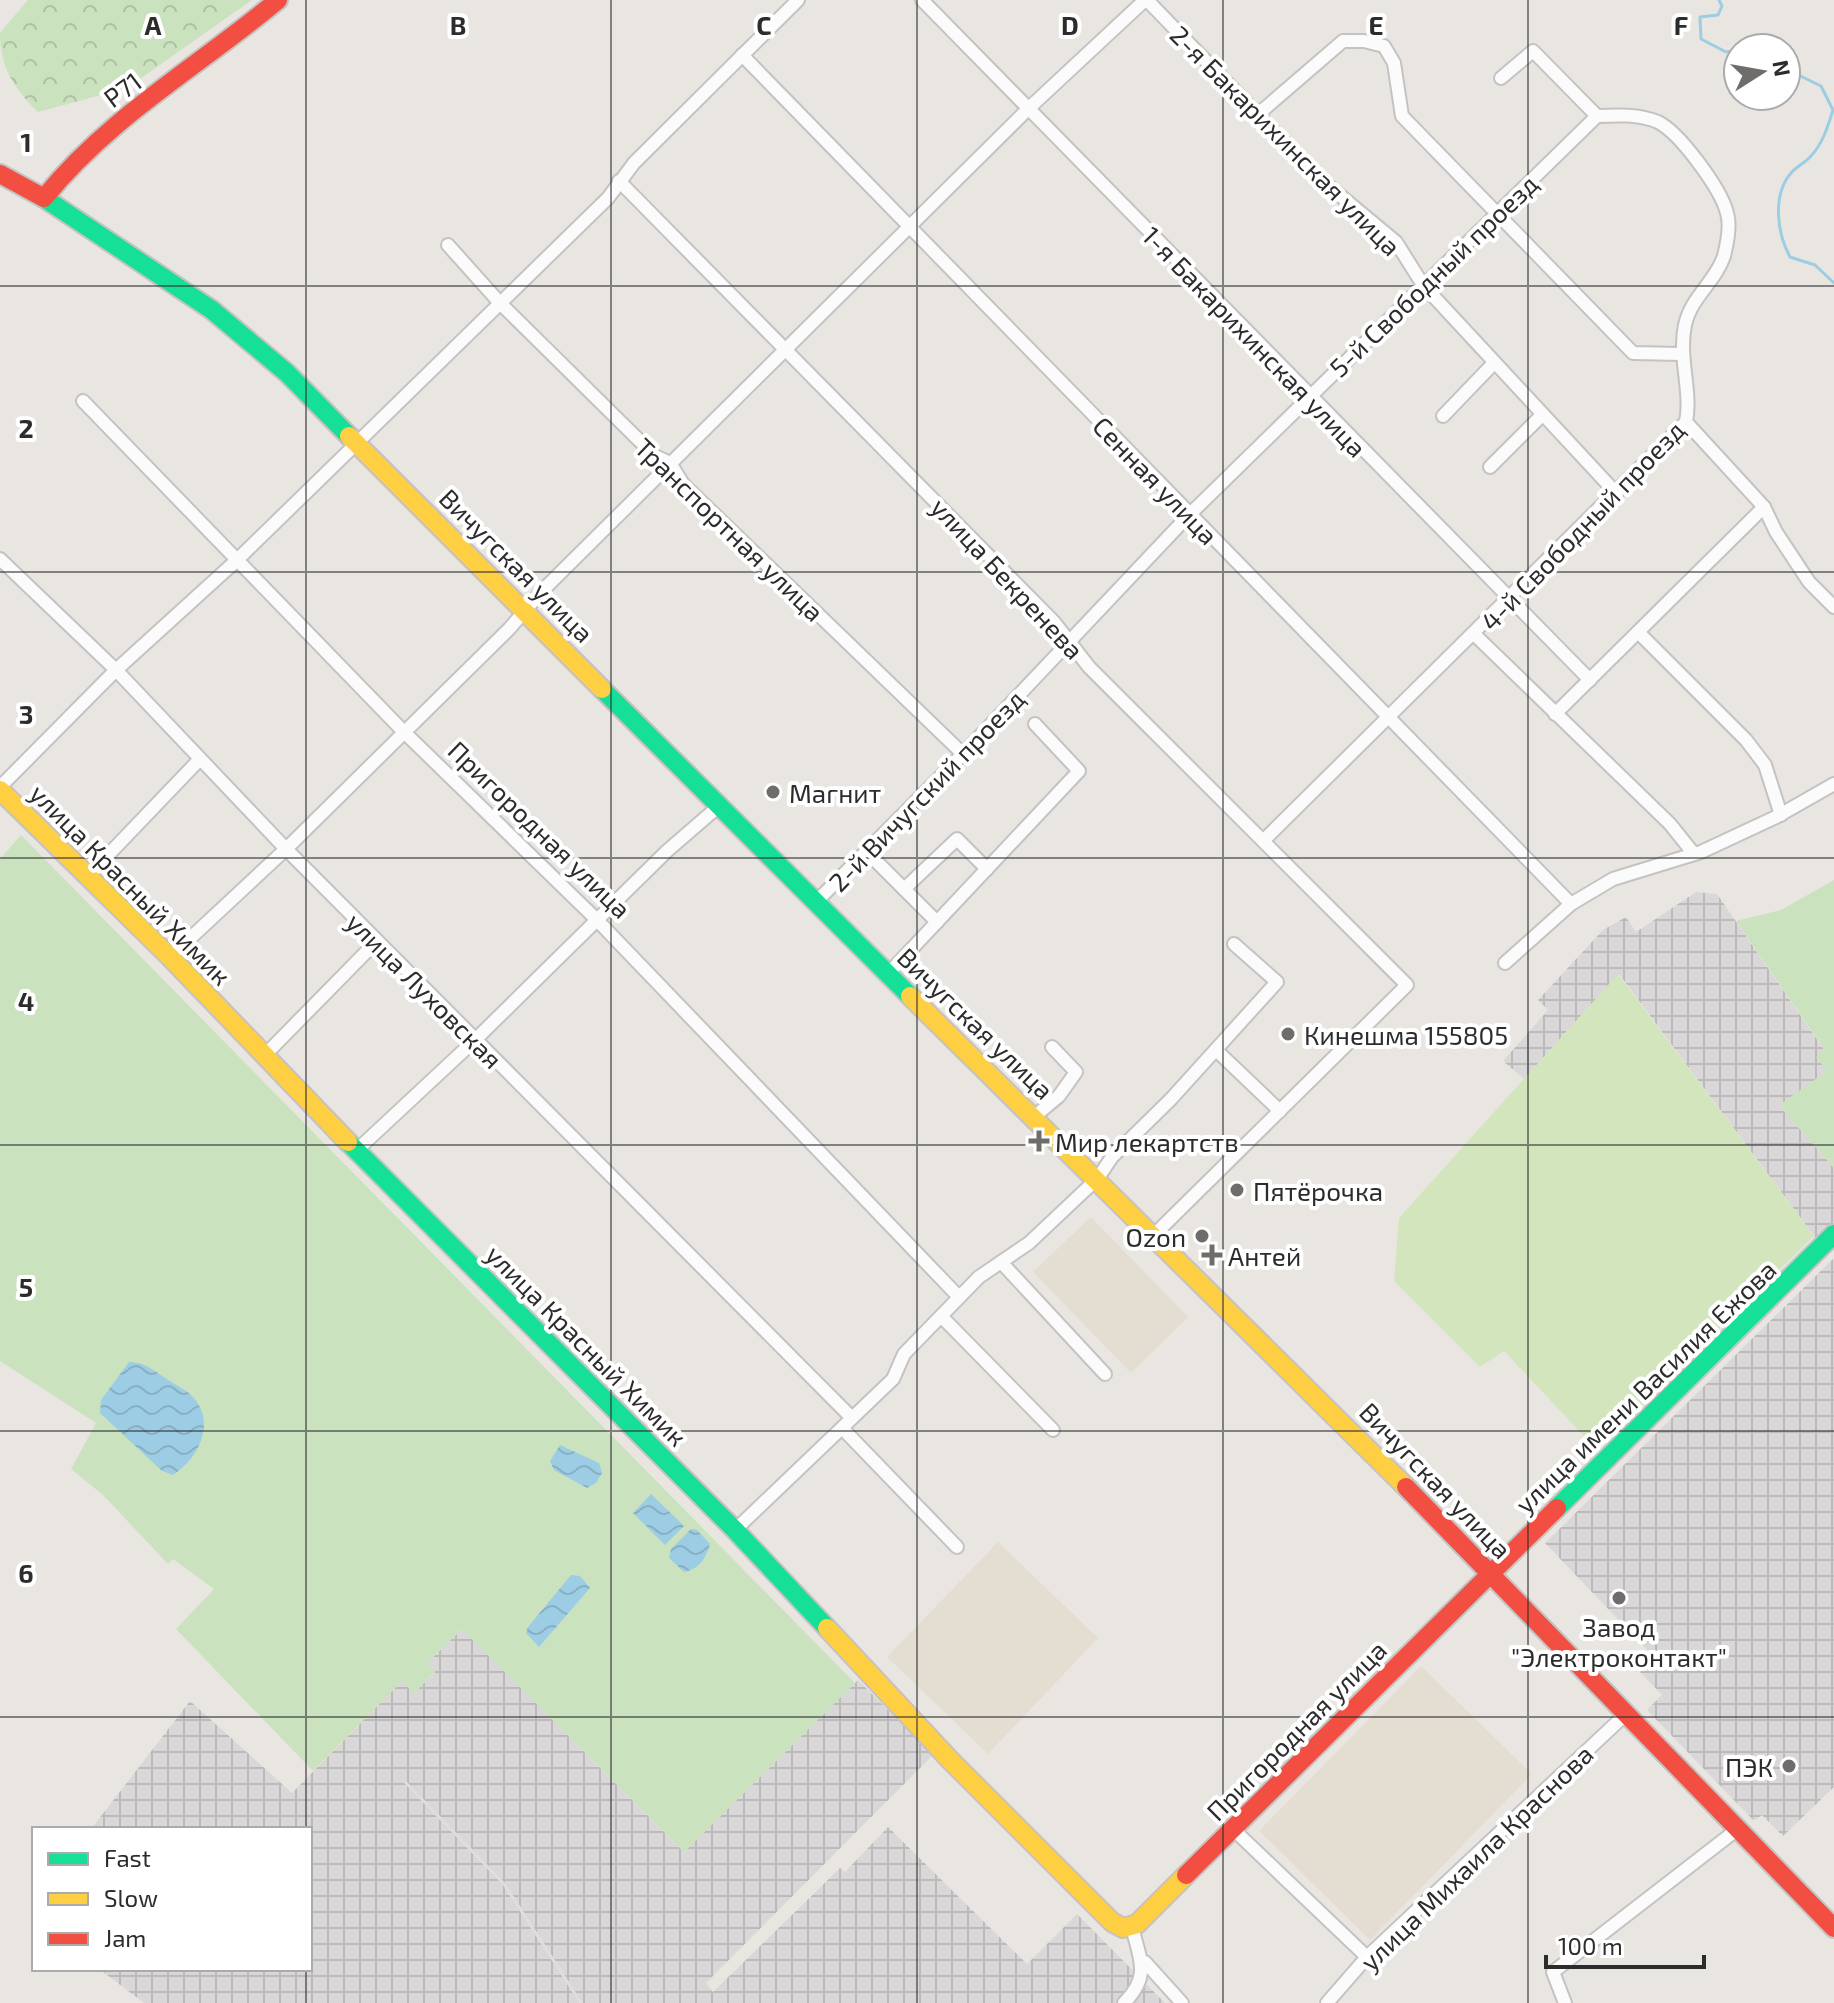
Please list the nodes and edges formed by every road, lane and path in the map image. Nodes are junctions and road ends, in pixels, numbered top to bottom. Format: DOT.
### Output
graph roads {
  1 [pos="278,0"];
  2 [pos="798,0"];
  3 [pos="922,0"];
  4 [pos="1146,0"];
  5 [pos="742,55"];
  6 [pos="1501,78"];
  7 [pos="1028,109"];
  8 [pos="1256,116"];
  9 [pos="1597,116"];
  10 [pos="0,174"];
  11 [pos="619,181"];
  12 [pos="44,198"];
  13 [pos="1497,213"];
  14 [pos="909,226"];
  15 [pos="448,245"];
  16 [pos="1423,285"];
  17 [pos="499,302"];
  18 [pos="788,349"];
  19 [pos="1682,354"];
  20 [pos="1493,364"];
  21 [pos="1308,396"];
  22 [pos="83,401"];
  23 [pos="1542,415"];
  24 [pos="1443,416"];
  25 [pos="1686,422"];
  26 [pos="355,440"];
  27 [pos="670,463"];
  28 [pos="1490,467"];
  29 [pos="1617,494"];
  30 [pos="1764,507"];
  31 [pos="1188,516"];
  32 [pos="0,559"];
  33 [pos="236,561"];
  34 [pos="1510,599"];
  35 [pos="1834,607"];
  36 [pos="526,610"];
  37 [pos="1638,632"];
  38 [pos="1475,635"];
  39 [pos="1070,641"];
  40 [pos="116,670"];
  41 [pos="1590,680"];
  42 [pos="1555,714"];
  43 [pos="1391,717"];
  44 [pos="1035,724"];
  45 [pos="403,731"];
  46 [pos="963,754"];
  47 [pos="199,760"];
  48 [pos="1834,784"];
  49 [pos="0,789"];
  50 [pos="719,806"];
  51 [pos="1781,815"];
  52 [pos="1263,841"];
  53 [pos="286,849"];
  54 [pos="866,851"];
  55 [pos="1694,854"];
  56 [pos="987,869"];
  57 [pos="88,876"];
  58 [pos="904,889"];
  59 [pos="815,903"];
  60 [pos="1571,904"];
  61 [pos="597,920"];
  62 [pos="937,922"];
  63 [pos="377,941"];
  64 [pos="1234,944"];
  65 [pos="170,957"];
  66 [pos="1505,963"];
  67 [pos="888,974"];
  68 [pos="475,1040"];
  69 [pos="1052,1047"];
  70 [pos="1216,1050"];
  71 [pos="263,1057"];
  72 [pos="1280,1111"];
  73 [pos="1035,1116"];
  74 [pos="357,1150"];
  75 [pos="1098,1178"];
  76 [pos="1155,1234"];
  77 [pos="1834,1234"];
  78 [pos="1001,1262"];
  79 [pos="959,1297"];
  80 [pos="941,1316"];
  81 [pos="1105,1374"];
  82 [pos="847,1423"];
  83 [pos="1053,1430"];
  84 [pos="735,1530"];
  85 [pos="957,1547"];
  86 [pos="1491,1573"];
  87 [pos="1627,1713"];
  88 [pos="1739,1828"];
  89 [pos="1233,1829"];
  90 [pos="1134,1926"];
  91 [pos="1834,1928"];
  92 [pos="1367,1957"];
  93 [pos="1145,1962"];
  94 [pos="1124,2003"];
  95 [pos="1182,2003"];
  96 [pos="1327,2003"];
  97 [pos="1565,2003"];
  1 -- 12 [label="main road, Р71"];
  2 -- 5 [label="street"];
  3 -- 7 [label="street, 1-я Бакарихинская улица"];
  4 -- 7 [label="street"];
  4 -- 8 [label="street, 2-я Бакарихинская улица"];
  5 -- 11 [label="street"];
  5 -- 14 [label="street, Сенная улица"];
  6 -- 9 [label="street"];
  7 -- 14 [label="street"];
  7 -- 21 [label="street, 1-я Бакарихинская улица"];
  8 -- 13 [label="street"];
  8 -- 16 [label="street, 2-я Бакарихинская улица"];
  9 -- 13 [label="street, 5-й Свободный проезд"];
  9 -- 19 [label="street, 4-й Свободный проезд"];
  10 -- 12 [label="main road, Вичугская улица"];
  11 -- 17 [label="street"];
  11 -- 18 [label="street, улица Бекренева"];
  12 -- 26 [label="main road, Вичугская улица"];
  13 -- 16 [label="street, 5-й Свободный проезд"];
  13 -- 19 [label="street"];
  14 -- 18 [label="street"];
  14 -- 31 [label="street, Сенная улица"];
  15 -- 17 [label="street, Транспортная улица"];
  16 -- 20 [label="street, 2-я Бакарихинская улица"];
  16 -- 21 [label="street, 5-й Свободный проезд"];
  17 -- 26 [label="street"];
  17 -- 27 [label="street, Транспортная улица"];
  18 -- 27 [label="street"];
  18 -- 39 [label="street, улица Бекренева"];
  19 -- 25 [label="street, 4-й Свободный проезд"];
  20 -- 23 [label="street, 2-я Бакарихинская улица"];
  20 -- 24 [label="street"];
  21 -- 31 [label="street, 5-й Свободный проезд"];
  21 -- 34 [label="street, 1-я Бакарихинская улица"];
  22 -- 33 [label="street, Пригородная улица"];
  23 -- 28 [label="street"];
  23 -- 29 [label="street, 2-я Бакарихинская улица"];
  25 -- 29 [label="street, 4-й Свободный проезд"];
  25 -- 30 [label="street"];
  26 -- 33 [label="street"];
  26 -- 36 [label="main road, Вичугская улица"];
  27 -- 36 [label="street"];
  27 -- 46 [label="street, Транспортная улица"];
  29 -- 34 [label="street, 4-й Свободный проезд"];
  30 -- 35 [label="street"];
  30 -- 37 [label="street"];
  31 -- 39 [label="street, 5-й Свободный проезд"];
  31 -- 43 [label="street, Сенная улица"];
  32 -- 40 [label="street, улица Луховская"];
  33 -- 40 [label="street"];
  33 -- 45 [label="street, Пригородная улица"];
  34 -- 38 [label="street, 4-й Свободный проезд"];
  34 -- 41 [label="street, 1-я Бакарихинская улица"];
  36 -- 45 [label="street"];
  36 -- 50 [label="main road, Вичугская улица"];
  37 -- 41 [label="street"];
  37 -- 51 [label="street"];
  38 -- 42 [label="street"];
  38 -- 43 [label="street, 4-й Свободный проезд"];
  39 -- 46 [label="street, 2-й Вичугский проезд"];
  39 -- 52 [label="street, улица Бекренева"];
  40 -- 47 [label="street, улица Луховская"];
  40 -- 49 [label="street"];
  41 -- 42 [label="street"];
  42 -- 55 [label="street"];
  43 -- 52 [label="street, 4-й Свободный проезд"];
  43 -- 60 [label="street, Сенная улица"];
  44 -- 56 [label="street"];
  45 -- 53 [label="street"];
  45 -- 61 [label="street, Пригородная улица"];
  46 -- 54 [label="street, 2-й Вичугский проезд"];
  47 -- 53 [label="street, улица Луховская"];
  47 -- 57 [label="street"];
  48 -- 51 [label="street"];
  49 -- 57 [label="main road, улица Красный Химик"];
  50 -- 59 [label="main road, Вичугская улица"];
  50 -- 61 [label="street"];
  51 -- 55 [label="street"];
  52 -- 72 [label="street, улица Бекренева"];
  53 -- 63 [label="street, улица Луховская"];
  53 -- 65 [label="street"];
  54 -- 58 [label="street"];
  54 -- 59 [label="street, 2-й Вичугский проезд"];
  55 -- 60 [label="street"];
  56 -- 58 [label="street"];
  56 -- 62 [label="street"];
  57 -- 65 [label="main road, улица Красный Химик"];
  58 -- 62 [label="street"];
  59 -- 67 [label="main road, Вичугская улица"];
  60 -- 66 [label="street"];
  61 -- 68 [label="street"];
  61 -- 79 [label="street, Пригородная улица"];
  62 -- 67 [label="street"];
  63 -- 68 [label="street, улица Луховская"];
  63 -- 71 [label="street"];
  64 -- 70 [label="street"];
  65 -- 71 [label="main road, улица Красный Химик"];
  67 -- 73 [label="main road, Вичугская улица"];
  68 -- 74 [label="street"];
  68 -- 82 [label="street, улица Луховская"];
  69 -- 73 [label="street"];
  70 -- 72 [label="street"];
  70 -- 75 [label="street"];
  71 -- 74 [label="main road, улица Красный Химик"];
  72 -- 76 [label="street"];
  73 -- 75 [label="main road, Вичугская улица"];
  74 -- 84 [label="main road, улица Красный Химик"];
  75 -- 76 [label="main road, Вичугская улица"];
  75 -- 78 [label="street"];
  76 -- 86 [label="main road, Вичугская улица"];
  77 -- 86 [label="main road, улица имени Василия Ежова"];
  78 -- 79 [label="street"];
  78 -- 81 [label="street"];
  79 -- 80 [label="street"];
  80 -- 82 [label="street"];
  80 -- 83 [label="street"];
  82 -- 84 [label="street"];
  82 -- 85 [label="street, улица Луховская"];
  84 -- 90 [label="main road, улица Красный Химик"];
  86 -- 87 [label="main road, Вичугская улица"];
  86 -- 89 [label="main road, Пригородная улица"];
  87 -- 88 [label="main road, Вичугская улица"];
  87 -- 92 [label="street, улица Михаила Краснова"];
  88 -- 91 [label="main road, Вичугская улица"];
  88 -- 97 [label="street"];
  89 -- 90 [label="main road, Пригородная улица"];
  89 -- 92 [label="street"];
  90 -- 94 [label="street"];
  92 -- 96 [label="street, улица Михаила Краснова"];
  93 -- 95 [label="street"];
}
